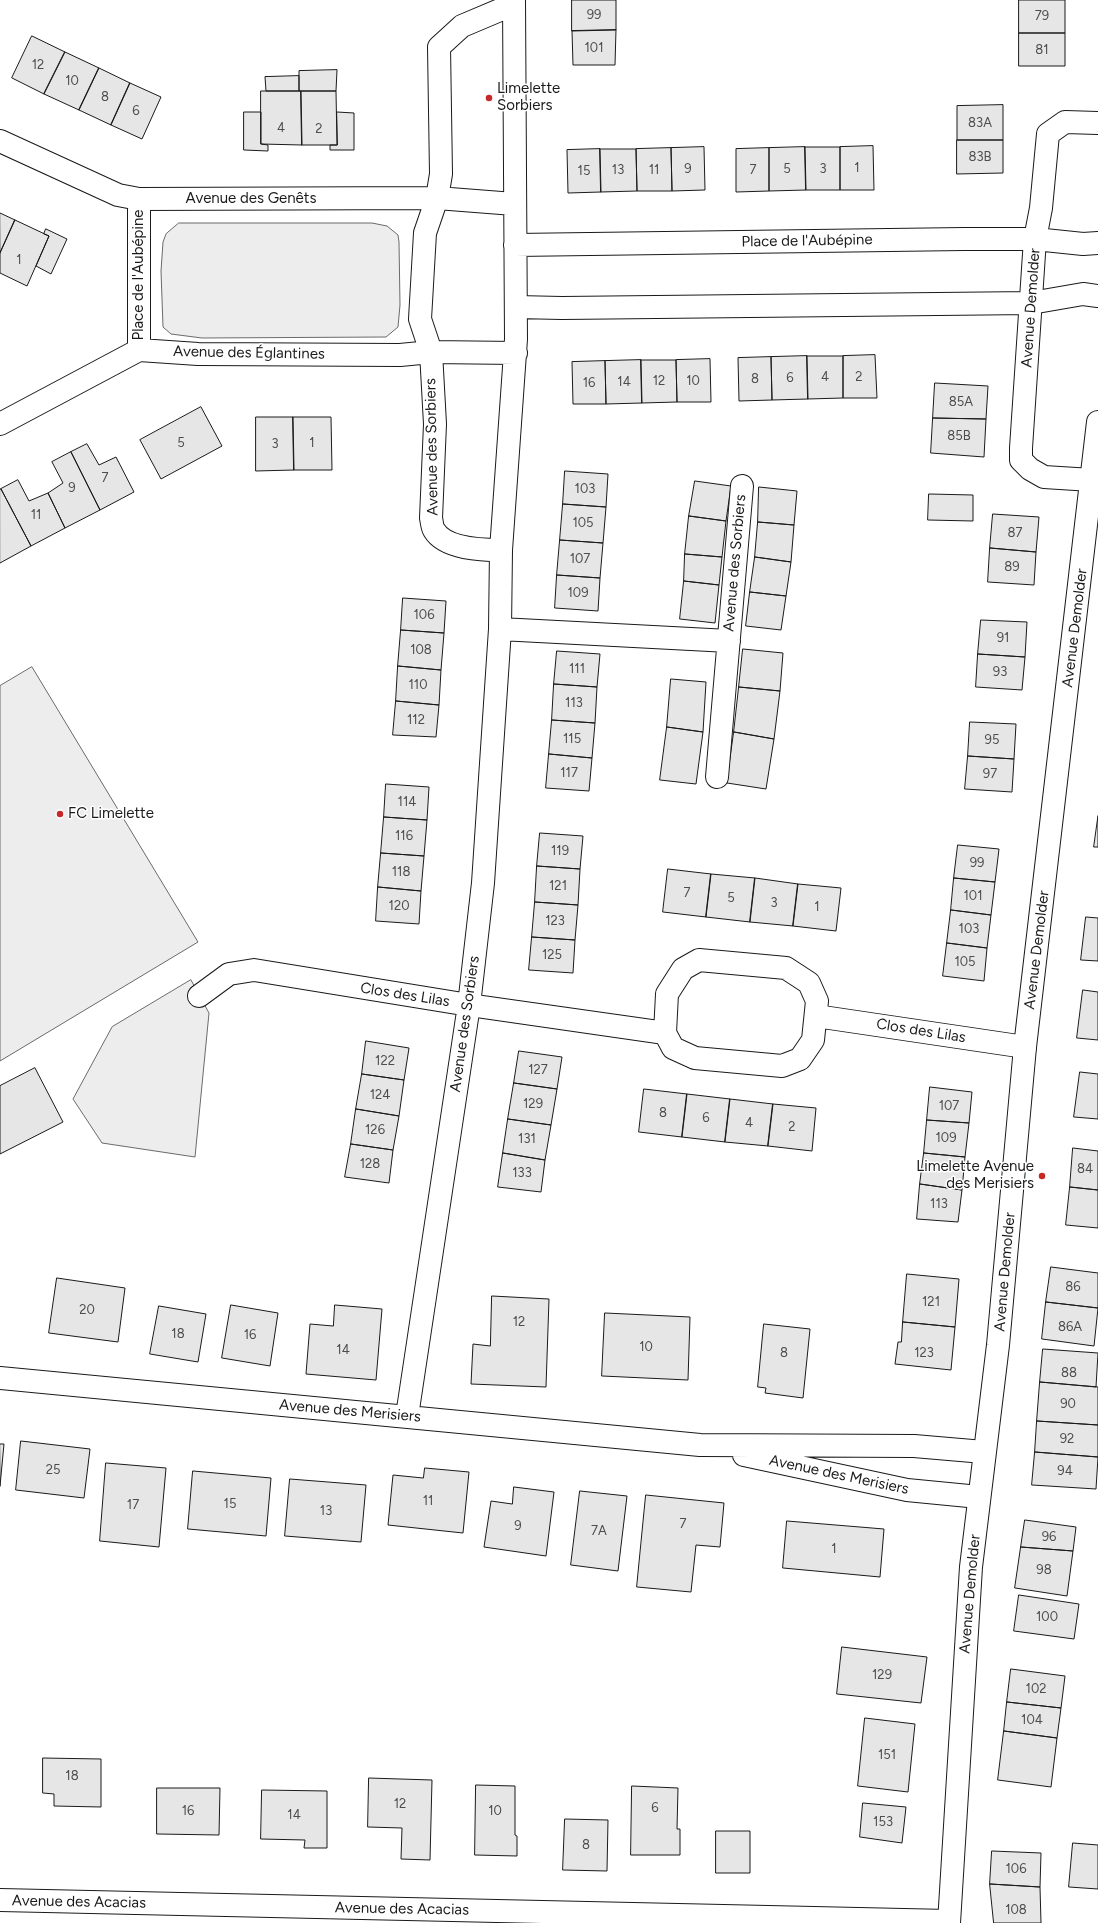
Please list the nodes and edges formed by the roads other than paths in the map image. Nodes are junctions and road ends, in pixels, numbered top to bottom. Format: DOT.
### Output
graph roads {
  1 [pos="514,2"];
  2 [pos="1098,123"];
  3 [pos="0,141"];
  4 [pos="437,198"];
  5 [pos="139,199"];
  6 [pos="514,204"];
  7 [pos="1035,238"];
  8 [pos="1098,243"];
  9 [pos="515,245"];
  10 [pos="1098,296"];
  11 [pos="1031,303"];
  12 [pos="516,307"];
  13 [pos="139,350"];
  14 [pos="431,352"];
  15 [pos="516,353"];
  16 [pos="1098,422"];
  17 [pos="0,424"];
  18 [pos="1092,480"];
  19 [pos="742,486"];
  20 [pos="501,550"];
  21 [pos="500,629"];
  22 [pos="729,641"];
  23 [pos="717,777"];
  24 [pos="199,996"];
  25 [pos="469,1005"];
  26 [pos="816,1016"];
  27 [pos="665,1033"];
  28 [pos="1025,1047"];
  29 [pos="0,1378"];
  30 [pos="407,1416"];
  31 [pos="700,1445"];
  32 [pos="984,1452"];
  33 [pos="979,1497"];
  34 [pos="0,1900"];
  35 [pos="949,1922"];
  1 -- 4 [label="street, Avenue des Sorbiers"];
  1 -- 6 [label="street, Avenue des Sorbiers"];
  2 -- 7 [label="street, Avenue Demolder"];
  3 -- 5 [label="street, Avenue des Genêts"];
  4 -- 5 [label="street, Avenue des Genêts"];
  4 -- 6 [label="street, Avenue des Genêts"];
  4 -- 14 [label="street, Avenue des Sorbiers"];
  5 -- 13 [label="street, Place de l'Aubépine"];
  6 -- 9 [label="street, Avenue des Sorbiers"];
  7 -- 8 [label="street, Place de l'Aubépine"];
  7 -- 9 [label="street, Place de l'Aubépine"];
  7 -- 11 [label="street, Avenue Demolder"];
  9 -- 12 [label="street, Avenue des Sorbiers"];
  10 -- 11 [label="street"];
  11 -- 12 [label="street"];
  11 -- 18 [label="street, Avenue Demolder"];
  12 -- 15 [label="street, Avenue des Sorbiers"];
  13 -- 14 [label="street, Avenue des Églantines"];
  13 -- 17 [label="street"];
  14 -- 15 [label="street, Avenue des Églantines"];
  14 -- 20 [label="street, Avenue des Sorbiers"];
  15 -- 20 [label="street, Avenue des Sorbiers"];
  16 -- 18 [label="street, Avenue Demolder"];
  18 -- 28 [label="street, Avenue Demolder"];
  19 -- 22 [label="street, Avenue des Sorbiers"];
  20 -- 21 [label="street, Avenue des Sorbiers"];
  21 -- 22 [label="street, Avenue des Sorbiers"];
  21 -- 25 [label="street, Avenue des Sorbiers"];
  22 -- 23 [label="street, Avenue des Sorbiers"];
  24 -- 25 [label="street, Clos des Lilas"];
  25 -- 27 [label="street, Clos des Lilas"];
  25 -- 30 [label="street, Avenue des Sorbiers"];
  26 -- 27 [label="street"];
  26 -- 27 [label="street"];
  26 -- 28 [label="street, Clos des Lilas"];
  28 -- 32 [label="street, Avenue Demolder"];
  29 -- 30 [label="street, Avenue des Merisiers"];
  30 -- 31 [label="street, Avenue des Merisiers"];
  31 -- 32 [label="street, Avenue des Merisiers"];
  31 -- 33 [label="street, Avenue des Merisiers"];
  32 -- 33 [label="street, Avenue Demolder"];
  33 -- 35 [label="street, Avenue Demolder"];
  34 -- 35 [label="street, Avenue des Acacias"];
}
